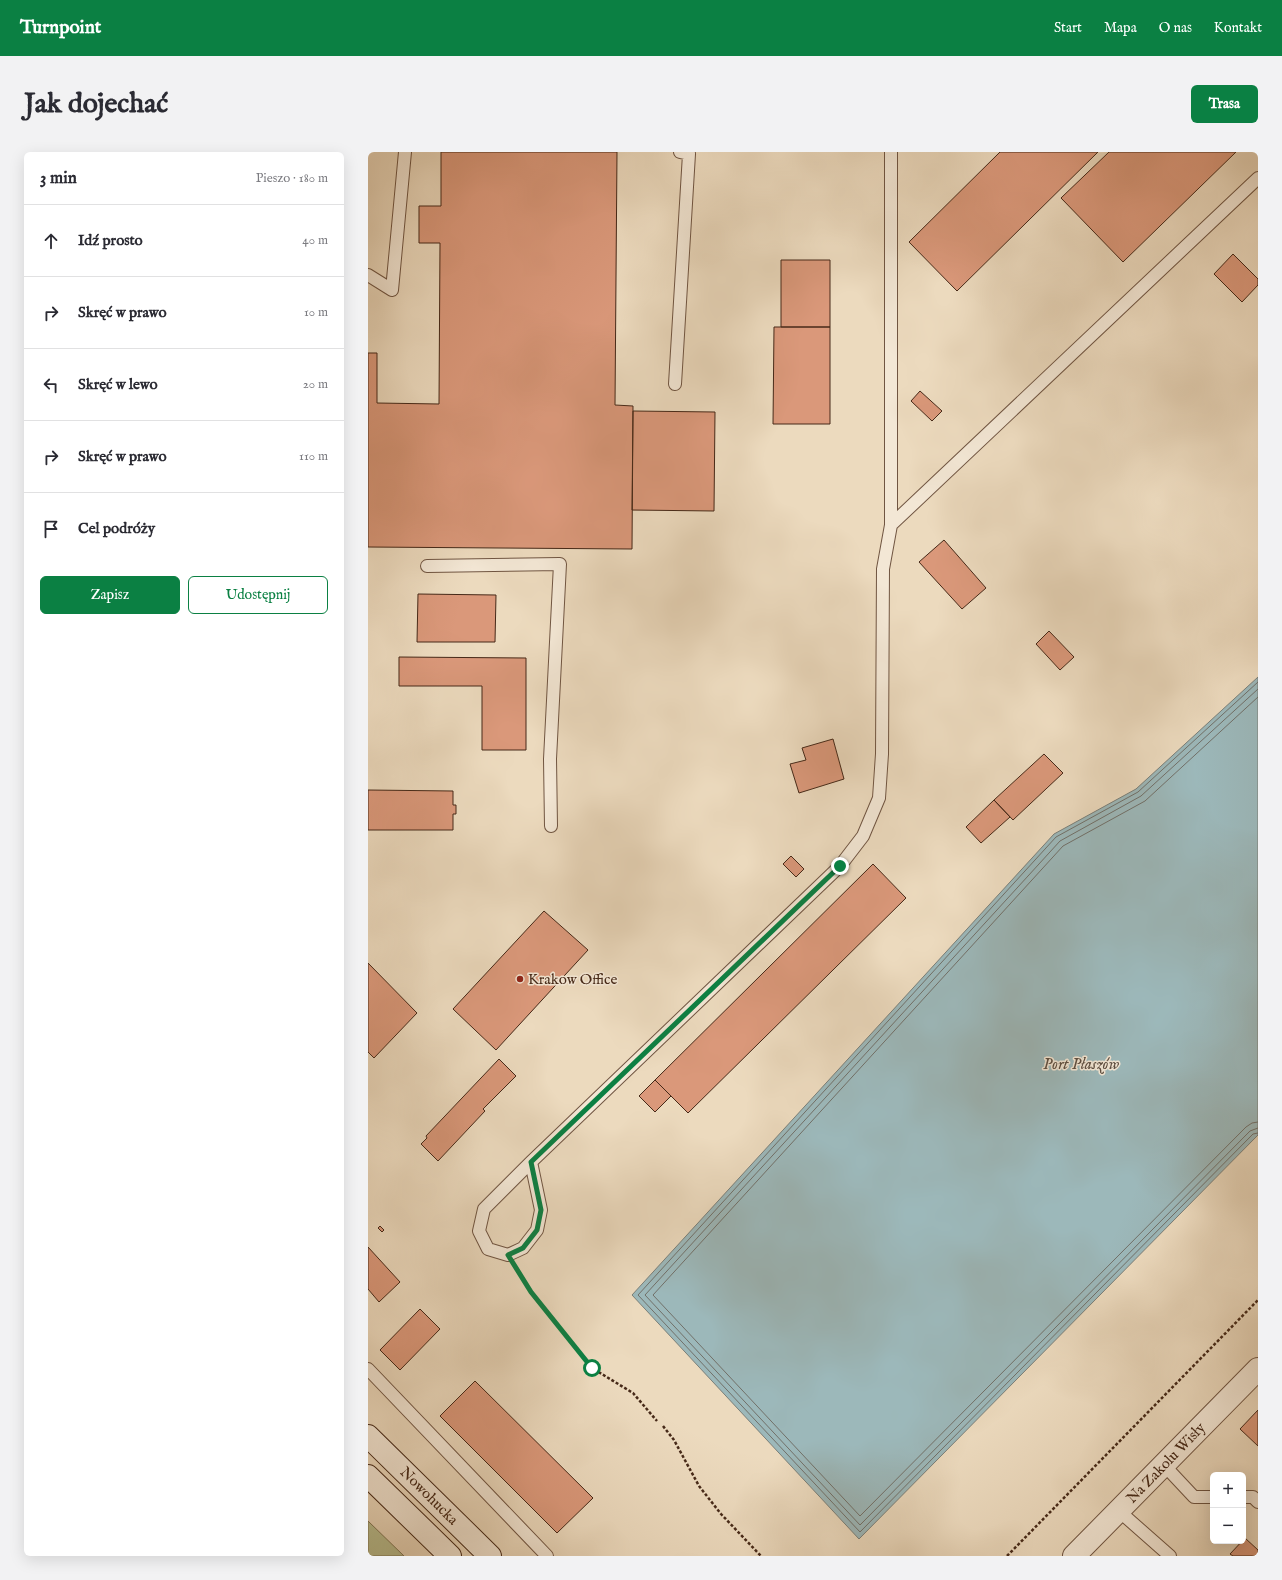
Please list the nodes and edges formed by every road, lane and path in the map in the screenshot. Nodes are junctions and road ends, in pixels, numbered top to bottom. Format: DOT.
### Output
graph roads {
  1 [pos="405,152"];
  2 [pos="680,152"];
  3 [pos="891,152"];
  4 [pos="1258,178"];
  5 [pos="368,275"];
  6 [pos="676,384"];
  7 [pos="892,525"];
  8 [pos="427,566"];
  9 [pos="551,826"];
  10 [pos="531,1162"];
  11 [pos="508,1255"];
  12 [pos="1258,1300"];
  13 [pos="368,1369"];
  14 [pos="1258,1369"];
  15 [pos="658,1421"];
  16 [pos="662,1426"];
  17 [pos="368,1436"];
  18 [pos="1164,1465"];
  19 [pos="368,1476"];
  20 [pos="1210,1497"];
  21 [pos="1246,1497"];
  22 [pos="1258,1502"];
  23 [pos="1119,1511"];
  24 [pos="450,1556"];
  25 [pos="490,1556"];
  26 [pos="547,1556"];
  27 [pos="761,1556"];
  28 [pos="1007,1556"];
  29 [pos="1074,1556"];
  30 [pos="1170,1556"];
  1 -- 5 [label="lane"];
  2 -- 6 [label="lane"];
  3 -- 7 [label="lane"];
  4 -- 7 [label="lane"];
  7 -- 10 [label="lane"];
  8 -- 9 [label="lane"];
  10 -- 11 [label="lane"];
  10 -- 11 [label="lane"];
  11 -- 15 [label="path"];
  12 -- 28 [label="path"];
  13 -- 26 [label="lane"];
  14 -- 18 [label="main road, Na Zakolu Wisły"];
  16 -- 27 [label="path"];
  17 -- 25 [label="main road, Nowohucka"];
  18 -- 20 [label="lane"];
  18 -- 23 [label="main road, Na Zakolu Wisły"];
  19 -- 24 [label="main road, Nowohucka"];
  21 -- 22 [label="lane"];
  23 -- 29 [label="main road, Na Zakolu Wisły"];
  23 -- 30 [label="lane"];
}
